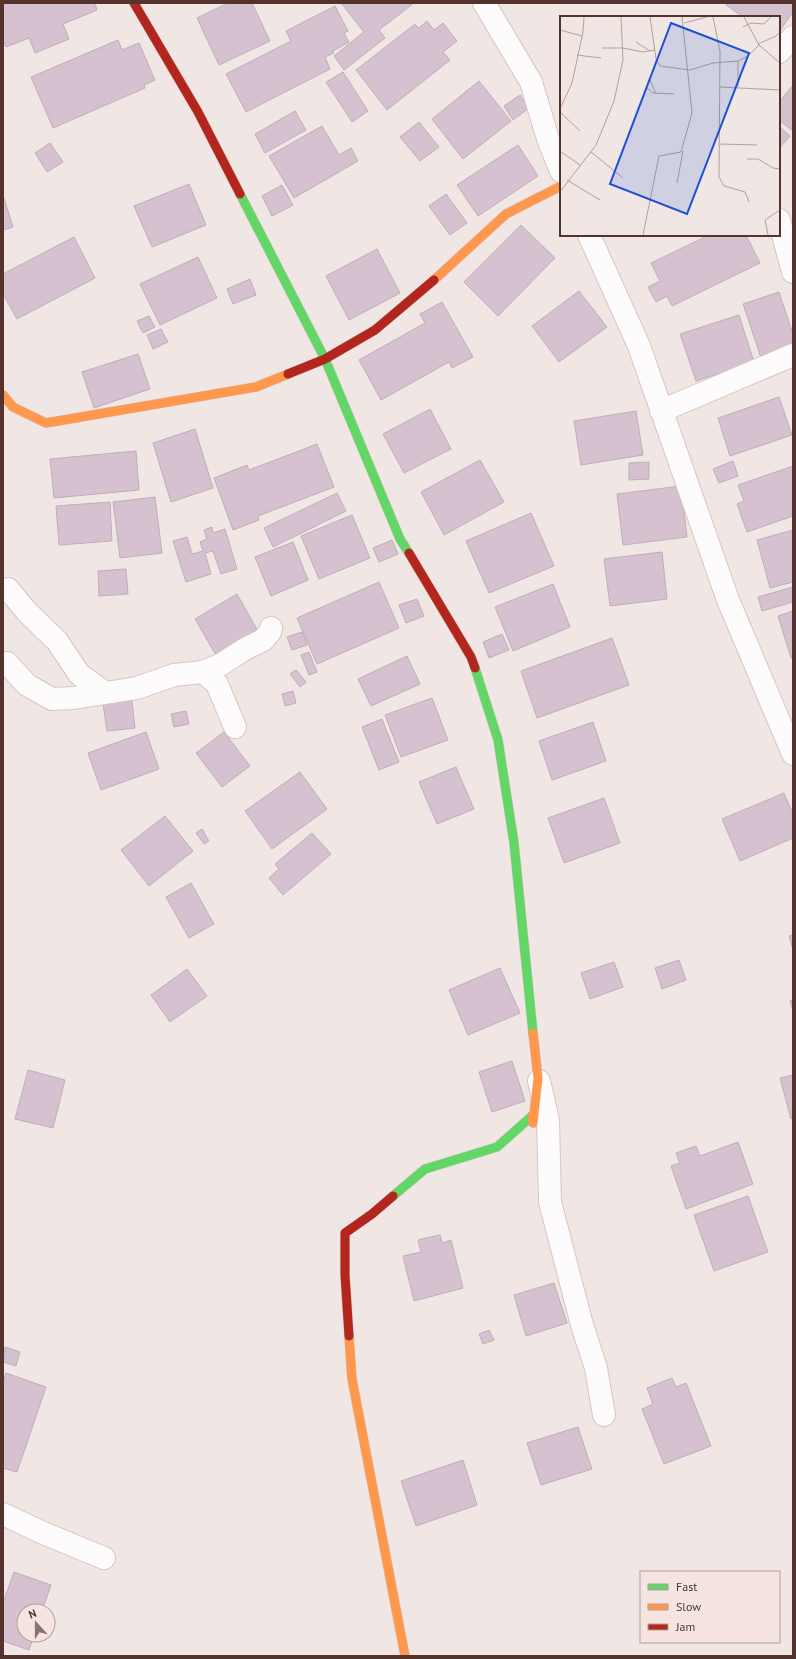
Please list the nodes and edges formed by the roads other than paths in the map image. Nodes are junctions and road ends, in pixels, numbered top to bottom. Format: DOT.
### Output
graph roads {
  1 [pos="134,3"];
  2 [pos="484,3"];
  3 [pos="793,37"];
  4 [pos="780,51"];
  5 [pos="560,169"];
  6 [pos="560,187"];
  7 [pos="780,224"];
  8 [pos="589,236"];
  9 [pos="793,272"];
  10 [pos="793,355"];
  11 [pos="325,360"];
  12 [pos="3,395"];
  13 [pos="661,411"];
  14 [pos="8,589"];
  15 [pos="271,628"];
  16 [pos="7,663"];
  17 [pos="203,672"];
  18 [pos="104,692"];
  19 [pos="235,727"];
  20 [pos="793,754"];
  21 [pos="538,1078"];
  22 [pos="604,1414"];
  23 [pos="3,1514"];
  24 [pos="104,1558"];
  25 [pos="405,1656"];
  1 -- 11 [label="street"];
  2 -- 5 [label="street"];
  3 -- 4 [label="street"];
  6 -- 11 [label="street"];
  7 -- 9 [label="street"];
  8 -- 13 [label="street"];
  10 -- 13 [label="street"];
  11 -- 12 [label="street"];
  11 -- 21 [label="street"];
  13 -- 20 [label="street"];
  14 -- 18 [label="street"];
  15 -- 17 [label="street"];
  16 -- 18 [label="street"];
  17 -- 18 [label="street"];
  17 -- 19 [label="street"];
  21 -- 22 [label="street"];
  21 -- 25 [label="street"];
  23 -- 24 [label="street"];
}
